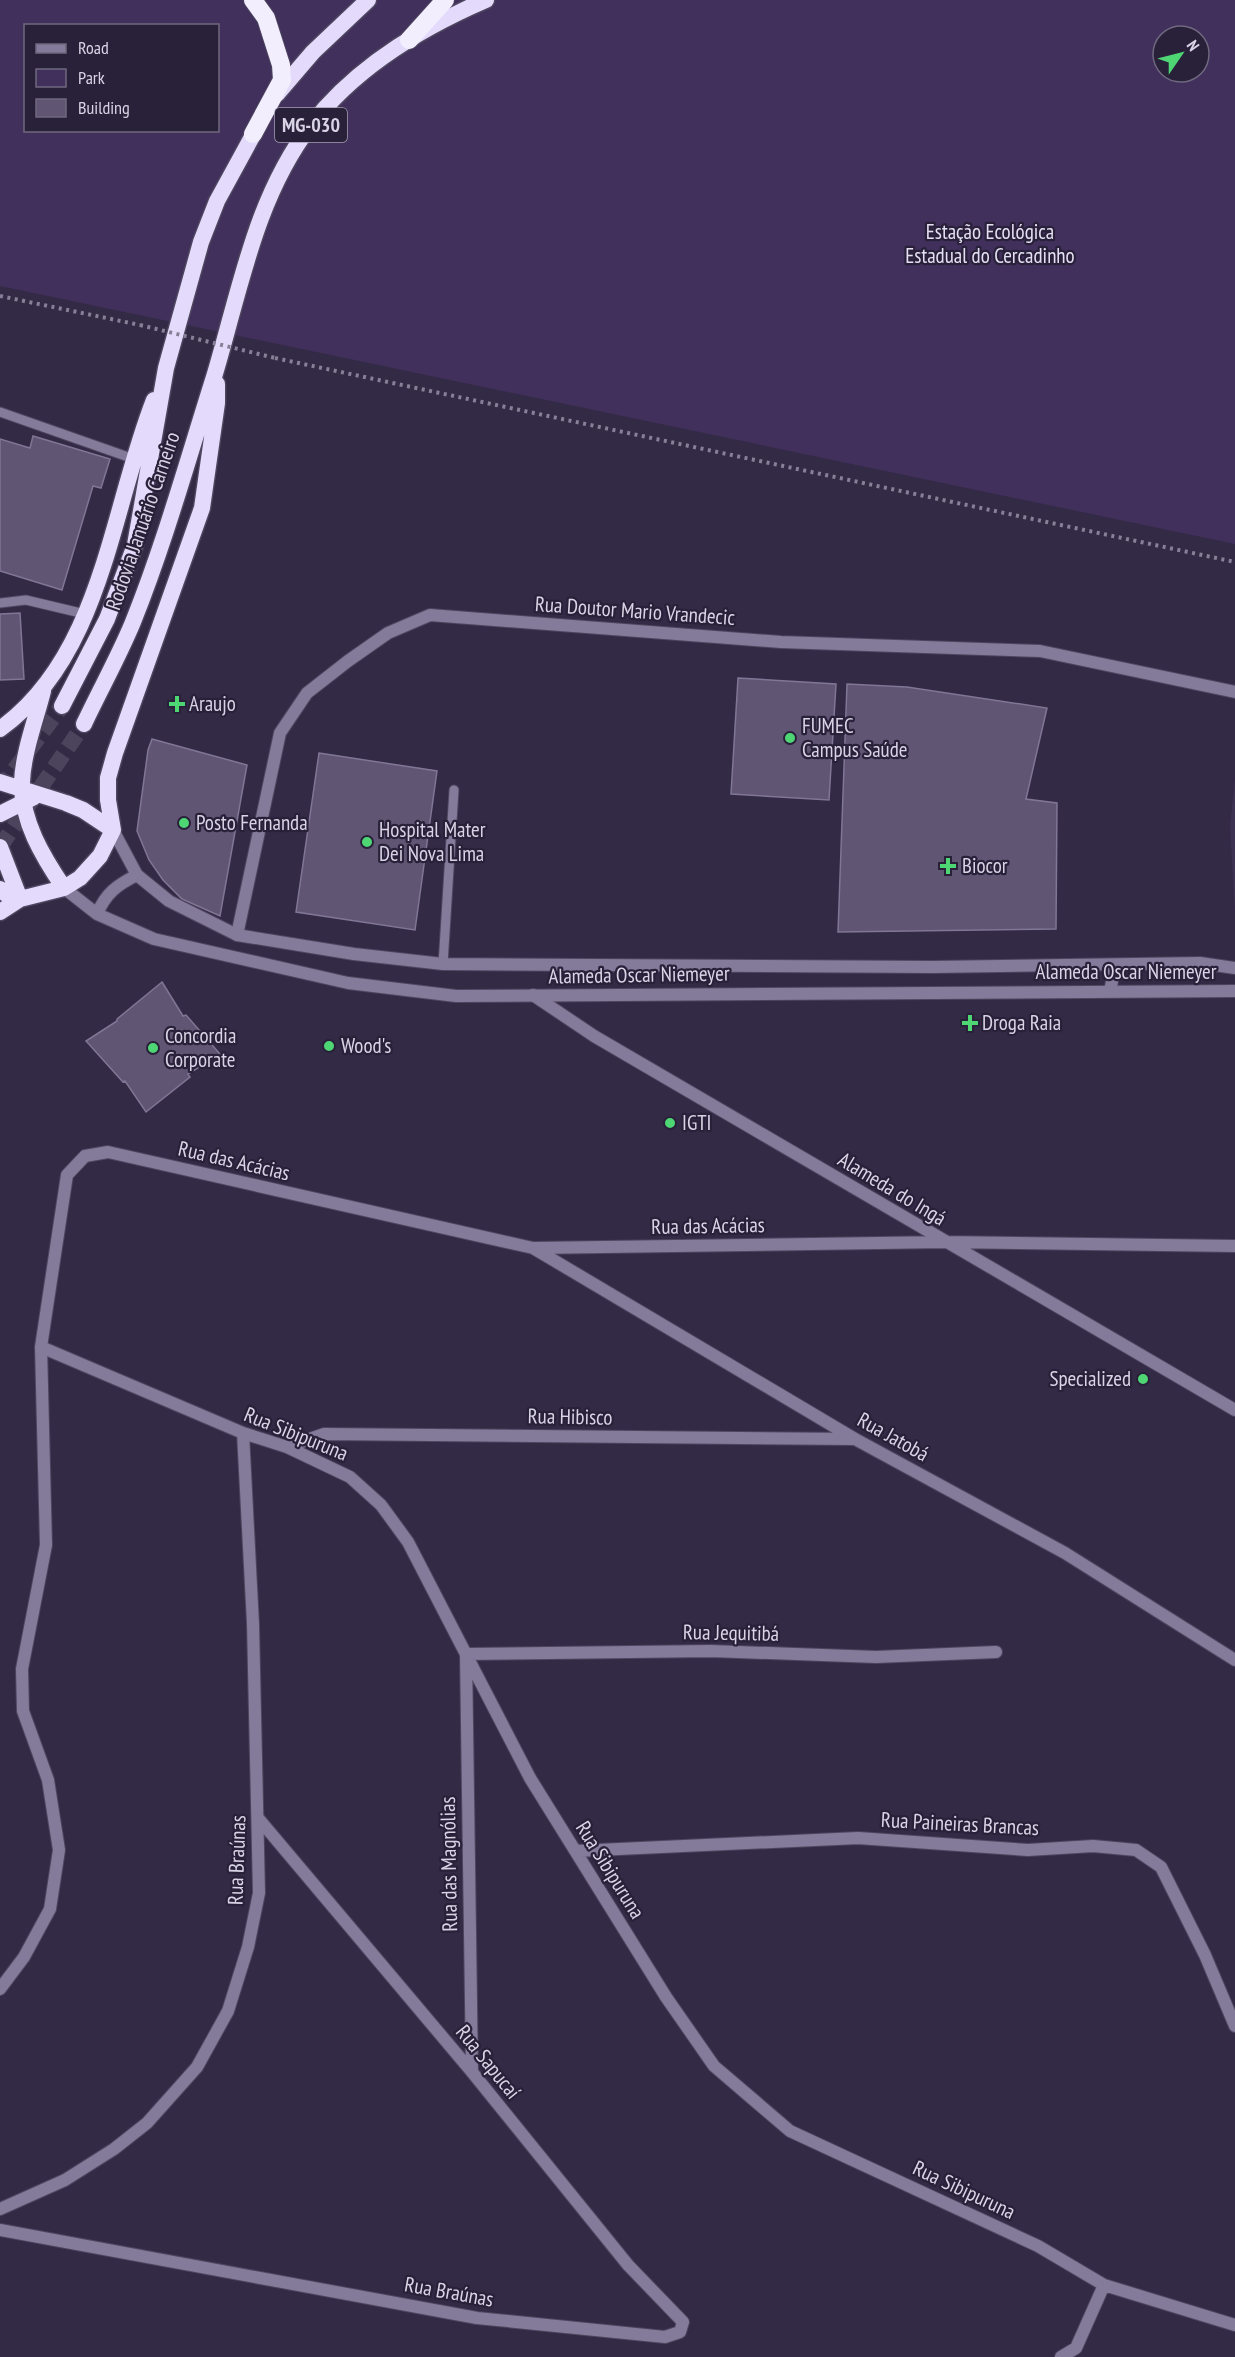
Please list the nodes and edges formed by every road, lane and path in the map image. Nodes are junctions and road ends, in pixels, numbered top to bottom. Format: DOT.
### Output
graph roads {
  1 [pos="253,0"];
  2 [pos="368,0"];
  3 [pos="445,0"];
  4 [pos="486,0"];
  5 [pos="409,40"];
  6 [pos="253,134"];
  7 [pos="0,296"];
  8 [pos="217,365"];
  9 [pos="166,368"];
  10 [pos="0,412"];
  11 [pos="134,459"];
  12 [pos="1235,562"];
  13 [pos="0,603"];
  14 [pos="85,614"];
  15 [pos="45,685"];
  16 [pos="1235,692"];
  17 [pos="62,706"];
  18 [pos="84,724"];
  19 [pos="0,729"];
  20 [pos="0,782"];
  21 [pos="454,790"];
  22 [pos="23,795"];
  23 [pos="0,814"];
  24 [pos="113,830"];
  25 [pos="0,847"];
  26 [pos="137,875"];
  27 [pos="64,888"];
  28 [pos="0,889"];
  29 [pos="20,898"];
  30 [pos="0,912"];
  31 [pos="98,914"];
  32 [pos="237,935"];
  33 [pos="443,964"];
  34 [pos="1115,965"];
  35 [pos="1235,968"];
  36 [pos="1235,990"];
  37 [pos="1110,992"];
  38 [pos="533,995"];
  39 [pos="944,1242"];
  40 [pos="1235,1246"];
  41 [pos="533,1248"];
  42 [pos="41,1347"];
  43 [pos="1235,1410"];
  44 [pos="243,1433"];
  45 [pos="855,1439"];
  46 [pos="287,1447"];
  47 [pos="996,1652"];
  48 [pos="466,1654"];
  49 [pos="1235,1660"];
  50 [pos="258,1818"];
  51 [pos="576,1851"];
  52 [pos="0,1989"];
  53 [pos="1235,2026"];
  54 [pos="472,2072"];
  55 [pos="0,2209"];
  56 [pos="0,2230"];
  57 [pos="1104,2285"];
  58 [pos="1235,2325"];
  59 [pos="680,2332"];
  60 [pos="1061,2357"];
  1 -- 6 [label="highway"];
  2 -- 6 [label="highway, MG-030"];
  3 -- 5 [label="highway"];
  4 -- 5 [label="highway, MG-030"];
  5 -- 8 [label="highway, Rodovia Januário Carneiro / MG-030"];
  6 -- 9 [label="highway, Rodovia Januário Carneiro / MG-030"];
  7 -- 12 [label="path, bridge"];
  8 -- 18 [label="highway, Rodovia Januário Carneiro / MG-030"];
  8 -- 24 [label="highway"];
  9 -- 11 [label="highway"];
  9 -- 17 [label="highway, Rodovia Januário Carneiro / MG-030"];
  10 -- 11 [label="lane"];
  11 -- 14 [label="highway"];
  13 -- 14 [label="lane"];
  14 -- 15 [label="highway"];
  15 -- 19 [label="highway"];
  15 -- 22 [label="highway"];
  16 -- 32 [label="street, Rua Doutor Mario Vrandecic"];
  20 -- 22 [label="highway"];
  21 -- 33 [label="lane"];
  22 -- 23 [label="highway"];
  22 -- 24 [label="highway"];
  22 -- 27 [label="highway"];
  24 -- 26 [label="street, Alameda Oscar Niemeyer"];
  24 -- 27 [label="highway"];
  25 -- 29 [label="highway"];
  26 -- 31 [label="street"];
  26 -- 32 [label="street, Alameda Oscar Niemeyer"];
  27 -- 29 [label="highway"];
  27 -- 31 [label="street, Alameda Oscar Niemeyer"];
  28 -- 29 [label="highway"];
  29 -- 30 [label="highway"];
  31 -- 38 [label="street, Alameda Oscar Niemeyer"];
  32 -- 33 [label="street, Alameda Oscar Niemeyer"];
  33 -- 34 [label="street, Alameda Oscar Niemeyer"];
  34 -- 35 [label="street, Alameda Oscar Niemeyer"];
  34 -- 37 [label="street"];
  36 -- 37 [label="street, Alameda Oscar Niemeyer"];
  37 -- 38 [label="street, Alameda Oscar Niemeyer"];
  38 -- 39 [label="street, Alameda do Ingá"];
  39 -- 40 [label="street, Rua das Acácias"];
  39 -- 41 [label="street, Rua das Acácias"];
  39 -- 43 [label="street, Alameda do Ingá"];
  41 -- 42 [label="street, Rua das Acácias"];
  41 -- 45 [label="street, Rua Jatobá"];
  42 -- 44 [label="street, Rua Sibipuruna"];
  42 -- 52 [label="street, Rua das Acácias"];
  44 -- 46 [label="street, Rua Sibipuruna"];
  44 -- 50 [label="street, Rua Braúnas"];
  45 -- 46 [label="street, Rua Hibisco"];
  45 -- 49 [label="street, Rua Jatobá"];
  46 -- 48 [label="street, Rua Sibipuruna"];
  47 -- 48 [label="street, Rua Jequitibá"];
  48 -- 51 [label="street, Rua Sibipuruna"];
  48 -- 54 [label="street, Rua das Magnólias"];
  50 -- 54 [label="street, Rua Sapucaí"];
  50 -- 55 [label="street, Rua Braúnas"];
  51 -- 53 [label="street, Rua Paineiras Brancas"];
  51 -- 57 [label="street, Rua Sibipuruna"];
  54 -- 59 [label="street, Rua Sapucaí"];
  56 -- 59 [label="street, Rua Braúnas"];
  57 -- 58 [label="street, Rua Sibipuruna"];
  57 -- 60 [label="street"];
}
